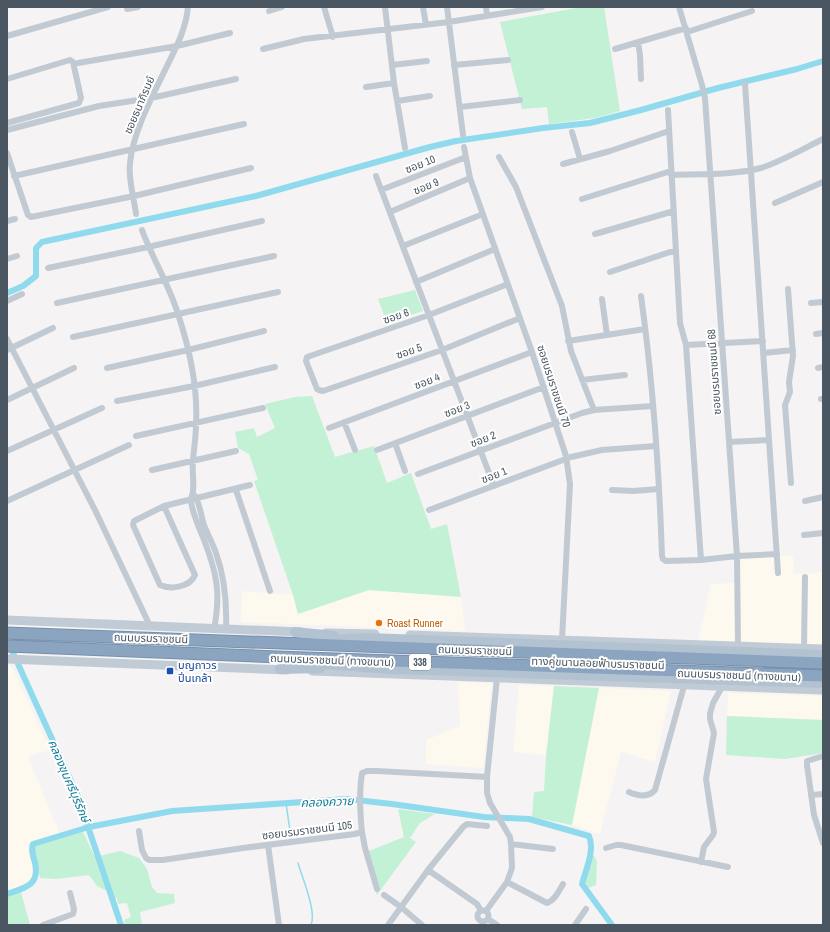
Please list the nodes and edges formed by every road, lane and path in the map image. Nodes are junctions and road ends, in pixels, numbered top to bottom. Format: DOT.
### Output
graph roads {
  1 [pos="108,7"];
  2 [pos="138,7"];
  3 [pos="188,7"];
  4 [pos="282,7"];
  5 [pos="324,7"];
  6 [pos="385,7"];
  7 [pos="423,7"];
  8 [pos="447,7"];
  9 [pos="486,7"];
  10 [pos="542,7"];
  11 [pos="679,7"];
  12 [pos="524,8"];
  13 [pos="127,9"];
  14 [pos="270,11"];
  15 [pos="752,11"];
  16 [pos="488,16"];
  17 [pos="449,22"];
  18 [pos="426,25"];
  19 [pos="388,29"];
  20 [pos="686,30"];
  21 [pos="230,33"];
  22 [pos="7,36"];
  23 [pos="333,36"];
  24 [pos="638,42"];
  25 [pos="177,46"];
  26 [pos="263,48"];
  27 [pos="615,49"];
  28 [pos="508,60"];
  29 [pos="427,61"];
  30 [pos="78,63"];
  31 [pos="392,66"];
  32 [pos="454,66"];
  33 [pos="7,79"];
  34 [pos="236,79"];
  35 [pos="641,79"];
  36 [pos="394,83"];
  37 [pos="745,84"];
  38 [pos="366,87"];
  39 [pos="430,96"];
  40 [pos="151,98"];
  41 [pos="520,100"];
  42 [pos="397,101"];
  43 [pos="460,107"];
  44 [pos="668,110"];
  45 [pos="7,123"];
  46 [pos="244,124"];
  47 [pos="7,130"];
  48 [pos="669,131"];
  49 [pos="572,132"];
  50 [pos="463,135"];
  51 [pos="823,139"];
  52 [pos="464,147"];
  53 [pos="404,148"];
  54 [pos="132,149"];
  55 [pos="7,153"];
  56 [pos="499,156"];
  57 [pos="466,157"];
  58 [pos="580,159"];
  59 [pos="563,164"];
  60 [pos="251,168"];
  61 [pos="752,170"];
  62 [pos="671,173"];
  63 [pos="710,174"];
  64 [pos="14,176"];
  65 [pos="376,176"];
  66 [pos="470,178"];
  67 [pos="822,183"];
  68 [pos="381,190"];
  69 [pos="134,196"];
  70 [pos="582,199"];
  71 [pos="775,203"];
  72 [pos="674,211"];
  73 [pos="390,212"];
  74 [pos="136,214"];
  75 [pos="483,214"];
  76 [pos="15,219"];
  77 [pos="7,221"];
  78 [pos="262,221"];
  79 [pos="142,230"];
  80 [pos="595,234"];
  81 [pos="403,246"];
  82 [pos="148,247"];
  83 [pos="495,249"];
  84 [pos="676,250"];
  85 [pos="17,256"];
  86 [pos="274,256"];
  87 [pos="7,259"];
  88 [pos="48,268"];
  89 [pos="610,272"];
  90 [pos="165,280"];
  91 [pos="416,282"];
  92 [pos="508,284"];
  93 [pos="788,289"];
  94 [pos="278,292"];
  95 [pos="22,294"];
  96 [pos="641,296"];
  97 [pos="602,299"];
  98 [pos="7,301"];
  99 [pos="823,302"];
  100 [pos="58,303"];
  101 [pos="811,304"];
  102 [pos="179,315"];
  103 [pos="429,315"];
  104 [pos="520,318"];
  105 [pos="53,328"];
  106 [pos="646,329"];
  107 [pos="264,331"];
  108 [pos="823,333"];
  109 [pos="816,334"];
  110 [pos="607,335"];
  111 [pos="73,337"];
  112 [pos="7,340"];
  113 [pos="568,340"];
  114 [pos="763,341"];
  115 [pos="722,343"];
  116 [pos="686,345"];
  117 [pos="9,349"];
  118 [pos="188,350"];
  119 [pos="442,350"];
  120 [pos="793,350"];
  121 [pos="532,352"];
  122 [pos="764,352"];
  123 [pos="275,367"];
  124 [pos="74,368"];
  125 [pos="107,368"];
  126 [pos="312,375"];
  127 [pos="625,375"];
  128 [pos="582,380"];
  129 [pos="454,381"];
  130 [pos="194,386"];
  131 [pos="544,387"];
  132 [pos="32,388"];
  133 [pos="7,400"];
  134 [pos="117,401"];
  135 [pos="653,406"];
  136 [pos="102,408"];
  137 [pos="263,408"];
  138 [pos="594,410"];
  139 [pos="467,416"];
  140 [pos="344,422"];
  141 [pos="196,423"];
  142 [pos="555,423"];
  143 [pos="329,428"];
  144 [pos="54,430"];
  145 [pos="136,436"];
  146 [pos="769,440"];
  147 [pos="729,442"];
  148 [pos="395,443"];
  149 [pos="129,445"];
  150 [pos="656,446"];
  151 [pos="355,450"];
  152 [pos="377,450"];
  153 [pos="7,451"];
  154 [pos="236,451"];
  155 [pos="481,451"];
  156 [pos="567,458"];
  157 [pos="193,462"];
  158 [pos="75,470"];
  159 [pos="152,470"];
  160 [pos="405,471"];
  161 [pos="418,474"];
  162 [pos="791,483"];
  163 [pos="250,485"];
  164 [pos="494,486"];
  165 [pos="659,489"];
  166 [pos="236,490"];
  167 [pos="612,490"];
  168 [pos="194,497"];
  169 [pos="823,497"];
  170 [pos="7,501"];
  171 [pos="805,501"];
  172 [pos="164,506"];
  173 [pos="429,510"];
  174 [pos="823,532"];
  175 [pos="804,535"];
  176 [pos="777,554"];
  177 [pos="737,556"];
  178 [pos="701,560"];
  179 [pos="778,573"];
  180 [pos="805,577"];
  181 [pos="270,591"];
  182 [pos="218,608"];
  183 [pos="227,608"];
  184 [pos="7,620"];
  185 [pos="150,626"];
  186 [pos="214,629"];
  187 [pos="226,630"];
  188 [pos="295,632"];
  189 [pos="7,633"];
  190 [pos="368,638"];
  191 [pos="562,640"];
  192 [pos="281,643"];
  193 [pos="738,646"];
  194 [pos="12,647"];
  195 [pos="804,648"];
  196 [pos="823,649"];
  197 [pos="823,655"];
  198 [pos="278,658"];
  199 [pos="8,659"];
  200 [pos="823,663"];
  201 [pos="356,667"];
  202 [pos="280,669"];
  203 [pos="823,676"];
  204 [pos="497,678"];
  205 [pos="823,683"];
  206 [pos="684,686"];
  207 [pos="722,687"];
  208 [pos="823,690"];
  209 [pos="823,756"];
  210 [pos="487,777"];
  211 [pos="629,792"];
  212 [pos="823,794"];
  213 [pos="811,795"];
  214 [pos="487,826"];
  215 [pos="139,831"];
  216 [pos="362,832"];
  217 [pos="821,833"];
  218 [pos="823,843"];
  219 [pos="511,844"];
  220 [pos="268,845"];
  221 [pos="606,848"];
  222 [pos="553,849"];
  223 [pos="701,862"];
  224 [pos="728,867"];
  225 [pos="428,870"];
  226 [pos="507,882"];
  227 [pos="563,884"];
  228 [pos="377,889"];
  229 [pos="70,894"];
  230 [pos="384,895"];
  231 [pos="401,907"];
  232 [pos="586,909"];
  233 [pos="483,911"];
  234 [pos="488,919"];
  235 [pos="478,922"];
  236 [pos="43,925"];
  237 [pos="279,925"];
  238 [pos="388,925"];
  239 [pos="422,925"];
  240 [pos="496,925"];
  241 [pos="574,925"];
  1 -- 22 [label="street"];
  2 -- 13 [label="street"];
  3 -- 25 [label="street, ซอยธนาภิรมย์"];
  4 -- 14 [label="street"];
  5 -- 23 [label="street"];
  6 -- 19 [label="street"];
  7 -- 18 [label="street"];
  8 -- 17 [label="street"];
  9 -- 16 [label="street"];
  10 -- 12 [label="street"];
  11 -- 20 [label="street, ซอยบรมราชชนนี 68"];
  12 -- 16 [label="street"];
  15 -- 20 [label="street"];
  16 -- 17 [label="street"];
  17 -- 18 [label="street"];
  17 -- 32 [label="street"];
  18 -- 19 [label="street"];
  19 -- 23 [label="street"];
  19 -- 31 [label="street"];
  20 -- 24 [label="street"];
  20 -- 63 [label="street, ซอยบรมราชชนนี 68"];
  21 -- 25 [label="street"];
  23 -- 26 [label="street"];
  24 -- 27 [label="street"];
  24 -- 35 [label="street"];
  25 -- 30 [label="street"];
  25 -- 40 [label="street, ซอยธนาภิรมย์"];
  28 -- 32 [label="street"];
  29 -- 31 [label="street"];
  31 -- 36 [label="street"];
  32 -- 43 [label="street"];
  33 -- 45 [label="street"];
  34 -- 40 [label="street"];
  36 -- 38 [label="street"];
  36 -- 42 [label="street"];
  37 -- 61 [label="street"];
  39 -- 42 [label="street"];
  40 -- 47 [label="street"];
  40 -- 54 [label="street, ซอยธนาภิรมย์"];
  41 -- 43 [label="street"];
  42 -- 53 [label="street"];
  43 -- 50 [label="street"];
  44 -- 48 [label="street"];
  46 -- 54 [label="street"];
  48 -- 58 [label="street"];
  48 -- 62 [label="street"];
  49 -- 58 [label="street"];
  51 -- 61 [label="street"];
  52 -- 57 [label="street, ซอยบรมราชชนนี 70"];
  54 -- 64 [label="street"];
  54 -- 69 [label="street, ซอยธนาภิรมย์"];
  55 -- 64 [label="street"];
  56 -- 113 [label="street"];
  57 -- 66 [label="street, ซอยบรมราชชนนี 70"];
  57 -- 68 [label="street, ซอย 10"];
  58 -- 59 [label="street"];
  60 -- 69 [label="street"];
  61 -- 63 [label="street"];
  61 -- 114 [label="street"];
  62 -- 63 [label="street"];
  62 -- 70 [label="street"];
  62 -- 72 [label="street"];
  63 -- 115 [label="street, ซอยบรมราชชนนี 68"];
  64 -- 69 [label="street"];
  65 -- 68 [label="street"];
  66 -- 73 [label="street, ซอย 9"];
  66 -- 75 [label="street, ซอยบรมราชชนนี 70"];
  67 -- 71 [label="street"];
  68 -- 73 [label="street"];
  69 -- 74 [label="street, ซอยธนาภิรมย์"];
  72 -- 80 [label="street"];
  72 -- 84 [label="street"];
  73 -- 81 [label="street"];
  75 -- 81 [label="street"];
  75 -- 83 [label="street, ซอยบรมราชชนนี 70"];
  76 -- 77 [label="street"];
  78 -- 82 [label="street"];
  79 -- 82 [label="street"];
  81 -- 91 [label="street"];
  82 -- 88 [label="street"];
  82 -- 90 [label="street"];
  83 -- 91 [label="street"];
  83 -- 92 [label="street, ซอยบรมราชชนนี 70"];
  84 -- 89 [label="street"];
  84 -- 116 [label="street"];
  85 -- 87 [label="street"];
  86 -- 90 [label="street"];
  90 -- 100 [label="street"];
  90 -- 102 [label="street"];
  91 -- 103 [label="street"];
  92 -- 103 [label="street, ซอย 6"];
  92 -- 104 [label="street, ซอยบรมราชชนนี 70"];
  93 -- 120 [label="street"];
  94 -- 102 [label="street"];
  95 -- 98 [label="street"];
  96 -- 106 [label="street"];
  97 -- 110 [label="street"];
  99 -- 101 [label="street"];
  102 -- 111 [label="street"];
  102 -- 118 [label="street"];
  103 -- 119 [label="street"];
  103 -- 126 [label="street, ซอย 6"];
  104 -- 119 [label="street, ซอย 5"];
  104 -- 121 [label="street, ซอยบรมราชชนนี 70"];
  105 -- 117 [label="street"];
  106 -- 110 [label="street"];
  106 -- 135 [label="street"];
  107 -- 118 [label="street"];
  108 -- 109 [label="street"];
  110 -- 113 [label="street"];
  112 -- 117 [label="street"];
  113 -- 128 [label="street"];
  114 -- 115 [label="street"];
  114 -- 122 [label="street"];
  115 -- 116 [label="street"];
  115 -- 147 [label="street, ซอยบรมราชชนนี 68"];
  116 -- 178 [label="street"];
  117 -- 132 [label="street"];
  118 -- 125 [label="street"];
  118 -- 130 [label="street"];
  119 -- 126 [label="street, ซอย 5"];
  119 -- 129 [label="street"];
  120 -- 122 [label="street"];
  120 -- 162 [label="street"];
  121 -- 129 [label="street, ซอย 4"];
  121 -- 131 [label="street, ซอยบรมราชชนนี 70"];
  122 -- 146 [label="street"];
  123 -- 130 [label="street"];
  124 -- 132 [label="street"];
  127 -- 128 [label="street"];
  128 -- 138 [label="street"];
  129 -- 139 [label="street"];
  129 -- 140 [label="street, ซอย 4"];
  130 -- 134 [label="street"];
  130 -- 141 [label="street"];
  131 -- 139 [label="street, ซอย 3"];
  131 -- 142 [label="street, ซอยบรมราชชนนี 70"];
  132 -- 133 [label="street"];
  132 -- 144 [label="street"];
  135 -- 138 [label="street, ซอย 2"];
  135 -- 150 [label="street"];
  136 -- 144 [label="street"];
  137 -- 141 [label="street"];
  138 -- 142 [label="street, ซอย 2"];
  139 -- 148 [label="street, ซอย 3"];
  139 -- 155 [label="street"];
  140 -- 143 [label="street, ซอย 4"];
  140 -- 151 [label="street"];
  141 -- 145 [label="street"];
  141 -- 157 [label="street"];
  142 -- 155 [label="street, ซอย 2"];
  142 -- 156 [label="street, ซอยบรมราชชนนี 70"];
  144 -- 153 [label="street"];
  144 -- 158 [label="street"];
  146 -- 147 [label="street"];
  146 -- 176 [label="street"];
  147 -- 177 [label="street, ซอยบรมราชชนนี 68"];
  148 -- 152 [label="street, ซอย 3"];
  148 -- 160 [label="street"];
  149 -- 158 [label="street"];
  150 -- 156 [label="street, ซอย 1"];
  150 -- 165 [label="street"];
  154 -- 157 [label="street"];
  155 -- 161 [label="street, ซอย 2"];
  155 -- 164 [label="street"];
  156 -- 164 [label="street, ซอย 1"];
  156 -- 191 [label="street, ซอยบรมราชชนนี 70"];
  157 -- 159 [label="street"];
  157 -- 168 [label="street"];
  158 -- 170 [label="street"];
  158 -- 185 [label="street"];
  163 -- 166 [label="street"];
  164 -- 173 [label="street, ซอย 1"];
  165 -- 167 [label="street"];
  165 -- 178 [label="street"];
  166 -- 168 [label="street"];
  166 -- 181 [label="street"];
  168 -- 172 [label="street"];
  168 -- 182 [label="street"];
  168 -- 183 [label="street"];
  169 -- 171 [label="street"];
  172 -- 172 [label="street"];
  174 -- 175 [label="street"];
  176 -- 177 [label="street"];
  176 -- 179 [label="street"];
  177 -- 178 [label="street"];
  177 -- 193 [label="street, ซอยบรมราชชนนี 68"];
  180 -- 195 [label="street"];
  182 -- 183 [label="street"];
  182 -- 186 [label="street"];
  183 -- 187 [label="street"];
  184 -- 185 [label="main road"];
  185 -- 186 [label="main road"];
  186 -- 187 [label="main road"];
  187 -- 188 [label="main road"];
  188 -- 190 [label="main road"];
  188 -- 191 [label="main road"];
  189 -- 192 [label="highway, ถนนบรมราชชนนี / 338"];
  190 -- 192 [label="main road, ทางคู่ขนานลอยฟ้าบรมราชชนนี / 338"];
  190 -- 197 [label="main road, ทางคู่ขนานลอยฟ้าบรมราชชนนี / 338"];
  191 -- 193 [label="main road"];
  192 -- 200 [label="highway, ถนนบรมราชชนนี / 338"];
  193 -- 195 [label="main road"];
  194 -- 198 [label="highway, ถนนบรมราชชนนี / 338"];
  195 -- 196 [label="main road"];
  198 -- 201 [label="main road, ทางคู่ขนานลอยฟ้าบรมราชชนนี / 338"];
  198 -- 203 [label="highway, ถนนบรมราชชนนี / 338"];
  199 -- 202 [label="main road, ถนนบรมราชชนนี (ทางขนาน) / 338"];
  201 -- 202 [label="main road"];
  201 -- 205 [label="main road, ทางคู่ขนานลอยฟ้าบรมราชชนนี / 338"];
  202 -- 204 [label="main road, ถนนบรมราชชนนี (ทางขนาน) / 338"];
  204 -- 206 [label="main road, ถนนบรมราชชนนี (ทางขนาน) / 338"];
  204 -- 210 [label="street"];
  206 -- 207 [label="main road, ถนนบรมราชชนนี (ทางขนาน) / 338"];
  206 -- 211 [label="street"];
  207 -- 208 [label="main road, ถนนบรมราชชนนี (ทางขนาน) / 338"];
  207 -- 223 [label="street"];
  209 -- 213 [label="street"];
  210 -- 216 [label="street, ซอยบรมราชชนนี 105"];
  210 -- 219 [label="street"];
  212 -- 213 [label="street"];
  213 -- 217 [label="street"];
  214 -- 225 [label="street"];
  215 -- 220 [label="street, ซอยบรมราชชนนี 105"];
  216 -- 220 [label="street, ซอยบรมราชชนนี 105"];
  216 -- 228 [label="street"];
  217 -- 218 [label="street"];
  219 -- 222 [label="street"];
  219 -- 226 [label="street"];
  220 -- 237 [label="street"];
  221 -- 223 [label="street"];
  223 -- 224 [label="street"];
  225 -- 231 [label="street"];
  225 -- 233 [label="street"];
  226 -- 227 [label="street"];
  226 -- 233 [label="street"];
  229 -- 236 [label="street"];
  230 -- 231 [label="street"];
  231 -- 238 [label="street"];
  231 -- 239 [label="street"];
  232 -- 241 [label="street"];
  233 -- 234 [label="street"];
  233 -- 235 [label="street"];
  234 -- 235 [label="street"];
  234 -- 240 [label="street"];
}
